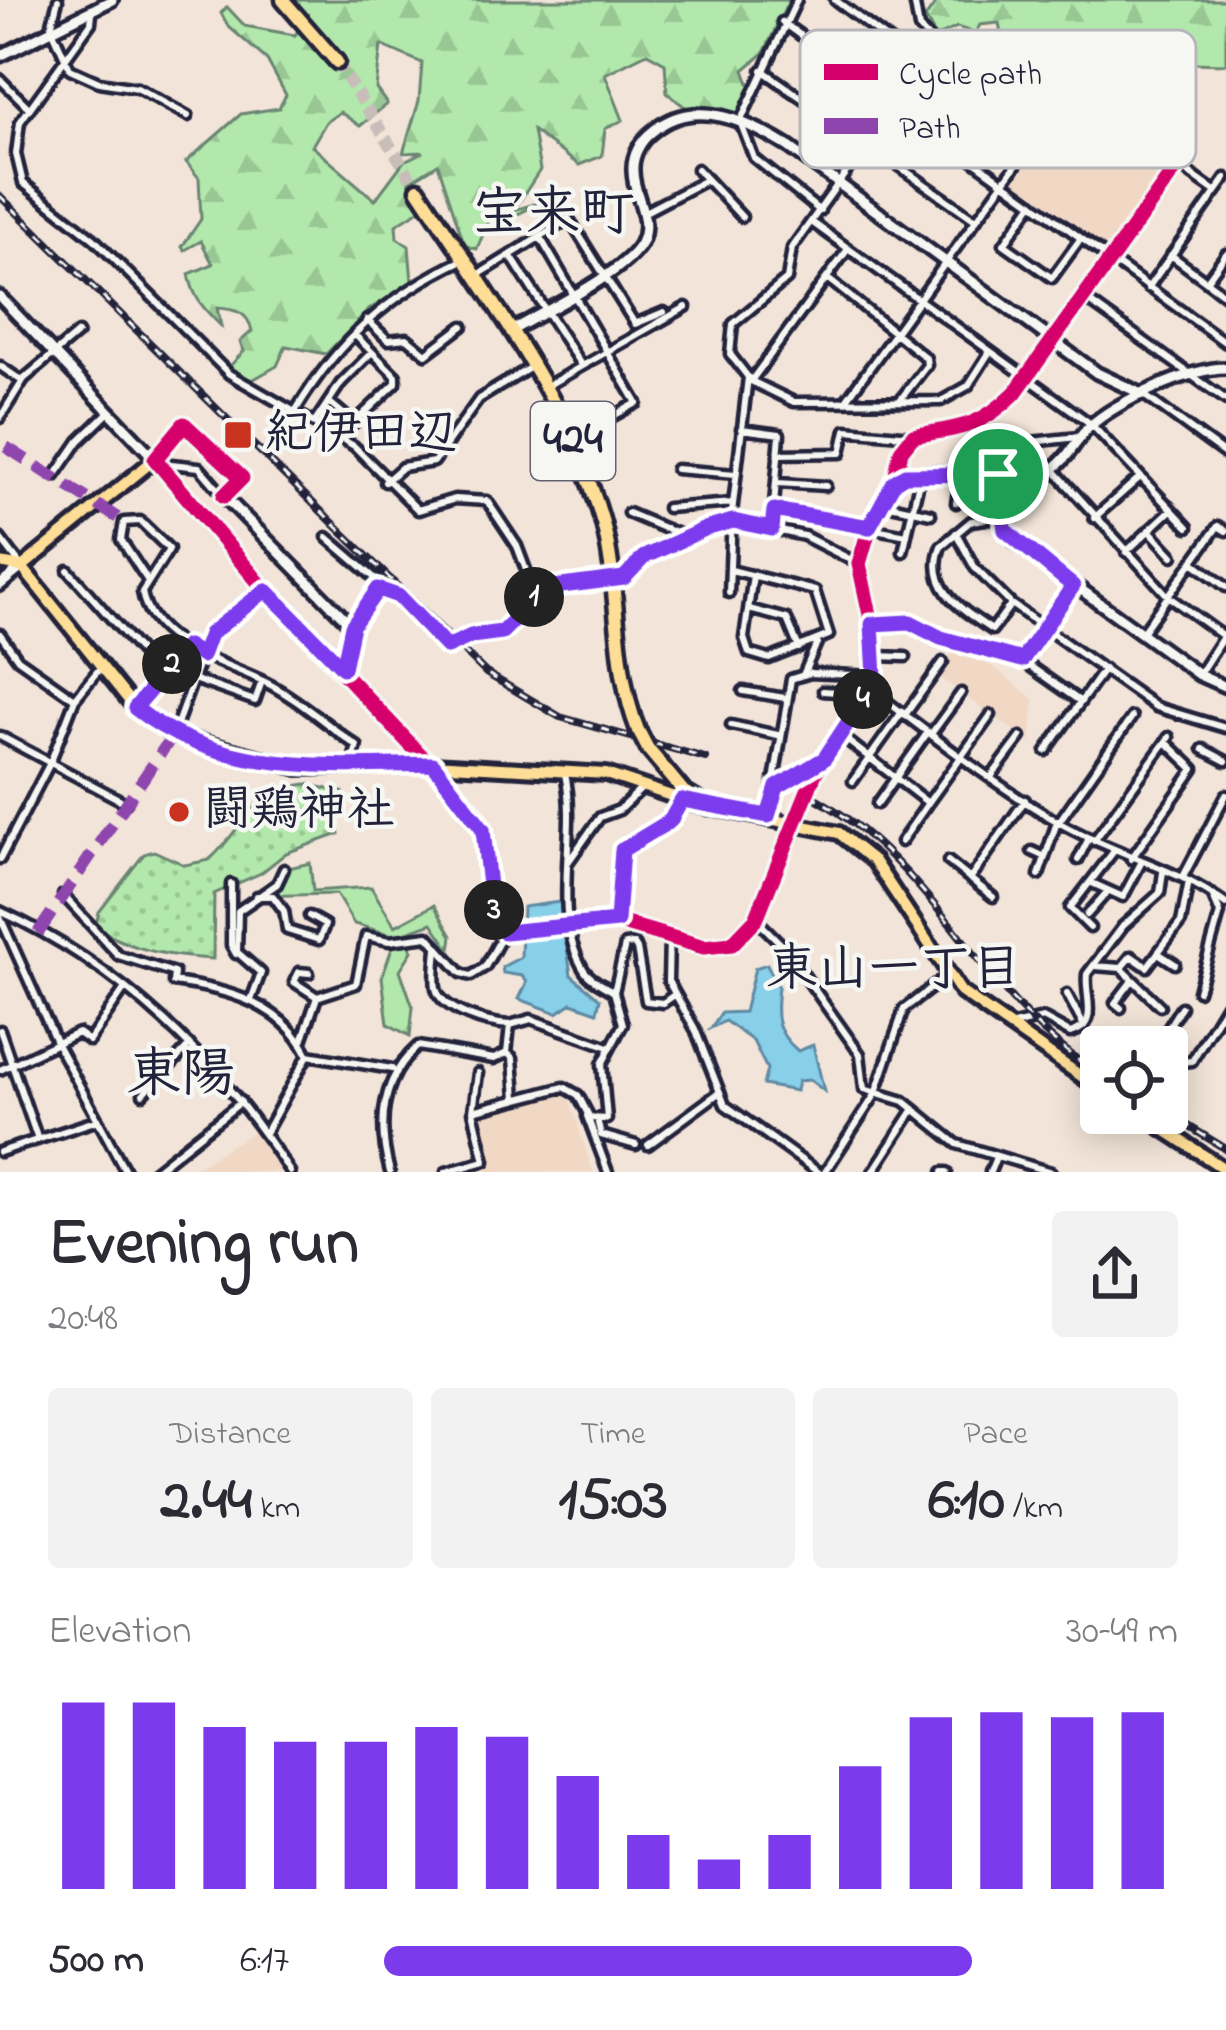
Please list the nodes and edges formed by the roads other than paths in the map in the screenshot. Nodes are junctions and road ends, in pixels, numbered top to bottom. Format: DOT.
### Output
graph roads {
  1 [pos="58,0"];
  2 [pos="112,0"];
  3 [pos="283,0"];
  4 [pos="797,0"];
  5 [pos="835,0"];
  6 [pos="914,0"];
  7 [pos="92,9"];
  8 [pos="782,22"];
  9 [pos="51,27"];
  10 [pos="875,30"];
  11 [pos="921,30"];
  12 [pos="800,34"];
  13 [pos="0,56"];
  14 [pos="65,62"];
  15 [pos="337,62"];
  16 [pos="762,70"];
  17 [pos="0,80"];
  18 [pos="800,95"];
  19 [pos="29,108"];
  20 [pos="188,116"];
  21 [pos="740,123"];
  22 [pos="800,156"];
  23 [pos="815,168"];
  24 [pos="850,168"];
  25 [pos="905,168"];
  26 [pos="985,168"];
  27 [pos="1012,168"];
  28 [pos="1176,168"];
  29 [pos="1182,168"];
  30 [pos="697,169"];
  31 [pos="1226,178"];
  32 [pos="706,180"];
  33 [pos="1002,181"];
  34 [pos="838,186"];
  35 [pos="418,188"];
  36 [pos="1216,192"];
  37 [pos="1033,203"];
  38 [pos="821,212"];
  39 [pos="644,213"];
  40 [pos="974,219"];
  41 [pos="726,222"];
  42 [pos="813,223"];
  43 [pos="540,236"];
  44 [pos="1081,238"];
  45 [pos="848,249"];
  46 [pos="1226,254"];
  47 [pos="510,255"];
  48 [pos="1171,255"];
  49 [pos="464,260"];
  50 [pos="943,260"];
  51 [pos="1111,260"];
  52 [pos="603,275"];
  53 [pos="476,277"];
  54 [pos="826,278"];
  55 [pos="1206,281"];
  56 [pos="1148,288"];
  57 [pos="575,291"];
  58 [pos="1226,296"];
  59 [pos="0,297"];
  60 [pos="1084,298"];
  61 [pos="916,300"];
  62 [pos="686,307"];
  63 [pos="545,310"];
  64 [pos="664,312"];
  65 [pos="367,320"];
  66 [pos="463,326"];
  67 [pos="896,330"];
  68 [pos="511,331"];
  69 [pos="78,333"];
  70 [pos="355,335"];
  71 [pos="1052,340"];
  72 [pos="1226,344"];
  73 [pos="609,347"];
  74 [pos="373,352"];
  75 [pos="989,353"];
  76 [pos="55,354"];
  77 [pos="581,365"];
  78 [pos="0,366"];
  79 [pos="533,366"];
  80 [pos="1226,368"];
  81 [pos="1190,374"];
  82 [pos="749,379"];
  83 [pos="1025,380"];
  84 [pos="22,381"];
  85 [pos="545,387"];
  86 [pos="1144,395"];
  87 [pos="847,399"];
  88 [pos="899,400"];
  89 [pos="1226,400"];
  90 [pos="329,401"];
  91 [pos="296,410"];
  92 [pos="110,412"];
  93 [pos="0,418"];
  94 [pos="315,422"];
  95 [pos="1091,424"];
  96 [pos="741,429"];
  97 [pos="914,436"];
  98 [pos="1079,437"];
  99 [pos="572,439"];
  100 [pos="779,454"];
  101 [pos="1226,455"];
  102 [pos="157,461"];
  103 [pos="180,464"];
  104 [pos="676,469"];
  105 [pos="1053,469"];
  106 [pos="921,473"];
  107 [pos="736,474"];
  108 [pos="961,474"];
  109 [pos="998,474"];
  110 [pos="1013,474"];
  111 [pos="55,476"];
  112 [pos="171,477"];
  113 [pos="1139,478"];
  114 [pos="385,482"];
  115 [pos="894,482"];
  116 [pos="778,483"];
  117 [pos="826,486"];
  118 [pos="224,496"];
  119 [pos="733,503"];
  120 [pos="881,503"];
  121 [pos="956,503"];
  122 [pos="667,508"];
  123 [pos="774,510"];
  124 [pos="913,510"];
  125 [pos="1172,510"];
  126 [pos="628,513"];
  127 [pos="931,514"];
  128 [pos="1000,517"];
  129 [pos="1094,518"];
  130 [pos="733,521"];
  131 [pos="869,527"];
  132 [pos="1188,527"];
  133 [pos="772,529"];
  134 [pos="1150,530"];
  135 [pos="1226,531"];
  136 [pos="956,533"];
  137 [pos="907,535"];
  138 [pos="328,537"];
  139 [pos="685,537"];
  140 [pos="0,540"];
  141 [pos="903,552"];
  142 [pos="1126,552"];
  143 [pos="1173,556"];
  144 [pos="1193,562"];
  145 [pos="0,563"];
  146 [pos="859,564"];
  147 [pos="22,567"];
  148 [pos="68,570"];
  149 [pos="731,570"];
  150 [pos="753,575"];
  151 [pos="615,578"];
  152 [pos="148,581"];
  153 [pos="0,585"];
  154 [pos="1073,586"];
  155 [pos="1226,587"];
  156 [pos="387,589"];
  157 [pos="266,590"];
  158 [pos="729,592"];
  159 [pos="535,594"];
  160 [pos="1169,597"];
  161 [pos="1011,604"];
  162 [pos="748,609"];
  163 [pos="872,624"];
  164 [pos="352,626"];
  165 [pos="1044,627"];
  166 [pos="0,634"];
  167 [pos="1141,634"];
  168 [pos="1225,638"];
  169 [pos="818,640"];
  170 [pos="187,646"];
  171 [pos="799,648"];
  172 [pos="202,656"];
  173 [pos="875,656"];
  174 [pos="906,657"];
  175 [pos="1022,660"];
  176 [pos="943,662"];
  177 [pos="100,668"];
  178 [pos="343,668"];
  179 [pos="1104,669"];
  180 [pos="803,675"];
  181 [pos="1198,675"];
  182 [pos="162,676"];
  183 [pos="875,676"];
  184 [pos="196,680"];
  185 [pos="262,681"];
  186 [pos="1226,687"];
  187 [pos="743,691"];
  188 [pos="823,691"];
  189 [pos="868,692"];
  190 [pos="961,693"];
  191 [pos="785,698"];
  192 [pos="75,699"];
  193 [pos="1081,702"];
  194 [pos="135,708"];
  195 [pos="903,714"];
  196 [pos="991,715"];
  197 [pos="1132,722"];
  198 [pos="730,725"];
  199 [pos="1226,728"];
  200 [pos="930,733"];
  201 [pos="173,735"];
  202 [pos="778,735"];
  203 [pos="840,735"];
  204 [pos="0,736"];
  205 [pos="1021,736"];
  206 [pos="1203,749"];
  207 [pos="1046,751"];
  208 [pos="962,756"];
  209 [pos="870,758"];
  210 [pos="824,759"];
  211 [pos="1226,760"];
  212 [pos="50,763"];
  213 [pos="433,764"];
  214 [pos="351,766"];
  215 [pos="661,766"];
  216 [pos="564,771"];
  217 [pos="991,777"];
  218 [pos="895,778"];
  219 [pos="854,782"];
  220 [pos="646,787"];
  221 [pos="777,787"];
  222 [pos="1226,795"];
  223 [pos="683,796"];
  224 [pos="1025,800"];
  225 [pos="126,803"];
  226 [pos="928,803"];
  227 [pos="877,804"];
  228 [pos="709,807"];
  229 [pos="768,816"];
  230 [pos="1057,822"];
  231 [pos="1092,840"];
  232 [pos="901,842"];
  233 [pos="1032,850"];
  234 [pos="1114,851"];
  235 [pos="1045,856"];
  236 [pos="0,859"];
  237 [pos="1131,859"];
  238 [pos="1078,860"];
  239 [pos="569,861"];
  240 [pos="948,861"];
  241 [pos="1141,863"];
  242 [pos="284,869"];
  243 [pos="1163,872"];
  244 [pos="1039,875"];
  245 [pos="970,879"];
  246 [pos="1186,879"];
  247 [pos="1092,883"];
  248 [pos="231,884"];
  249 [pos="1108,891"];
  250 [pos="1212,894"];
  251 [pos="64,896"];
  252 [pos="253,896"];
  253 [pos="993,896"];
  254 [pos="1226,904"];
  255 [pos="0,914"];
  256 [pos="1087,915"];
  257 [pos="309,916"];
  258 [pos="756,919"];
  259 [pos="614,921"];
  260 [pos="1090,928"];
  261 [pos="510,932"];
  262 [pos="670,935"];
  263 [pos="436,945"];
  264 [pos="1157,953"];
  265 [pos="239,956"];
  266 [pos="1175,964"];
  267 [pos="1095,966"];
  268 [pos="1121,968"];
  269 [pos="309,973"];
  270 [pos="948,975"];
  271 [pos="1131,982"];
  272 [pos="125,988"];
  273 [pos="1198,991"];
  274 [pos="614,992"];
  275 [pos="1067,994"];
  276 [pos="674,995"];
  277 [pos="317,997"];
  278 [pos="251,1000"];
  279 [pos="1226,1004"];
  280 [pos="1160,1006"];
  281 [pos="1180,1007"];
  282 [pos="1121,1008"];
  283 [pos="510,1025"];
  284 [pos="1006,1026"];
  285 [pos="1084,1026"];
  286 [pos="1169,1026"];
  287 [pos="0,1030"];
  288 [pos="1080,1030"];
  289 [pos="302,1041"];
  290 [pos="190,1045"];
  291 [pos="58,1046"];
  292 [pos="609,1047"];
  293 [pos="507,1053"];
  294 [pos="308,1054"];
  295 [pos="1188,1061"];
  296 [pos="11,1066"];
  297 [pos="392,1069"];
  298 [pos="0,1070"];
  299 [pos="478,1072"];
  300 [pos="1080,1076"];
  301 [pos="720,1091"];
  302 [pos="143,1094"];
  303 [pos="875,1095"];
  304 [pos="517,1098"];
  305 [pos="241,1102"];
  306 [pos="914,1109"];
  307 [pos="473,1111"];
  308 [pos="587,1112"];
  309 [pos="98,1120"];
  310 [pos="598,1123"];
  311 [pos="265,1132"];
  312 [pos="1172,1134"];
  313 [pos="38,1140"];
  314 [pos="636,1145"];
  315 [pos="648,1145"];
  316 [pos="0,1151"];
  317 [pos="996,1157"];
  318 [pos="1226,1169"];
  319 [pos="126,1172"];
  320 [pos="153,1172"];
  321 [pos="290,1172"];
  322 [pos="390,1172"];
  323 [pos="448,1172"];
  324 [pos="608,1172"];
  325 [pos="822,1172"];
  326 [pos="873,1172"];
  327 [pos="991,1172"];
  328 [pos="1051,1172"];
  1 -- 9 [label="street"];
  2 -- 7 [label="street"];
  3 -- 15 [label="highway"];
  4 -- 8 [label="street"];
  5 -- 10 [label="street"];
  6 -- 11 [label="street"];
  7 -- 9 [label="street"];
  7 -- 14 [label="street"];
  8 -- 12 [label="street"];
  8 -- 16 [label="street"];
  9 -- 13 [label="street"];
  9 -- 14 [label="street"];
  14 -- 19 [label="street"];
  14 -- 20 [label="street"];
  16 -- 18 [label="street"];
  16 -- 21 [label="street"];
  17 -- 19 [label="street"];
  19 -- 91 [label="street"];
  21 -- 22 [label="street"];
  21 -- 38 [label="street"];
  21 -- 39 [label="street"];
  23 -- 34 [label="street"];
  24 -- 34 [label="street"];
  25 -- 40 [label="street"];
  26 -- 33 [label="street"];
  27 -- 33 [label="street"];
  28 -- 51 [label="street"];
  29 -- 36 [label="street"];
  30 -- 32 [label="street"];
  31 -- 36 [label="street"];
  32 -- 39 [label="street"];
  32 -- 41 [label="street"];
  33 -- 37 [label="street"];
  33 -- 40 [label="street"];
  34 -- 38 [label="street"];
  34 -- 50 [label="street"];
  35 -- 49 [label="highway, 424"];
  36 -- 48 [label="street"];
  37 -- 44 [label="street"];
  37 -- 44 [label="street"];
  38 -- 42 [label="street"];
  39 -- 52 [label="street"];
  40 -- 50 [label="street"];
  42 -- 45 [label="street"];
  42 -- 82 [label="street"];
  43 -- 47 [label="street"];
  43 -- 52 [label="street"];
  43 -- 57 [label="street"];
  44 -- 51 [label="street"];
  45 -- 54 [label="street"];
  45 -- 61 [label="street"];
  46 -- 55 [label="street"];
  47 -- 53 [label="street"];
  47 -- 63 [label="street"];
  48 -- 55 [label="street"];
  48 -- 56 [label="street"];
  49 -- 53 [label="highway, 424"];
  49 -- 65 [label="street"];
  50 -- 61 [label="street"];
  50 -- 71 [label="street"];
  51 -- 56 [label="street"];
  51 -- 60 [label="street"];
  52 -- 57 [label="street"];
  52 -- 64 [label="street"];
  53 -- 68 [label="highway, 424"];
  54 -- 67 [label="street"];
  54 -- 82 [label="street"];
  55 -- 58 [label="street"];
  56 -- 72 [label="street"];
  57 -- 63 [label="street"];
  57 -- 73 [label="street"];
  59 -- 76 [label="street"];
  60 -- 71 [label="street"];
  60 -- 81 [label="street"];
  61 -- 67 [label="street"];
  61 -- 75 [label="street"];
  62 -- 73 [label="street"];
  63 -- 68 [label="street"];
  63 -- 77 [label="street"];
  65 -- 66 [label="street"];
  65 -- 70 [label="street"];
  67 -- 87 [label="street"];
  67 -- 88 [label="street"];
  68 -- 79 [label="highway, 424"];
  69 -- 76 [label="street"];
  70 -- 74 [label="street"];
  70 -- 91 [label="street"];
  71 -- 83 [label="street"];
  71 -- 86 [label="street"];
  73 -- 77 [label="street"];
  73 -- 99 [label="street"];
  74 -- 90 [label="street"];
  74 -- 90 [label="street"];
  75 -- 83 [label="street"];
  75 -- 88 [label="street"];
  76 -- 84 [label="street"];
  76 -- 92 [label="street"];
  77 -- 85 [label="street"];
  78 -- 84 [label="street"];
  79 -- 85 [label="highway, 424"];
  79 -- 114 [label="street"];
  80 -- 81 [label="street"];
  81 -- 86 [label="street"];
  81 -- 89 [label="street"];
  82 -- 87 [label="street"];
  82 -- 96 [label="street"];
  83 -- 95 [label="street"];
  83 -- 97 [label="street"];
  84 -- 93 [label="street"];
  85 -- 99 [label="highway, 424"];
  86 -- 95 [label="street"];
  86 -- 101 [label="street"];
  87 -- 88 [label="street"];
  90 -- 94 [label="street"];
  91 -- 94 [label="street"];
  92 -- 102 [label="street"];
  92 -- 111 [label="street"];
  94 -- 114 [label="street"];
  95 -- 98 [label="street"];
  95 -- 113 [label="street"];
  96 -- 100 [label="street"];
  96 -- 107 [label="street"];
  97 -- 100 [label="street"];
  97 -- 115 [label="street"];
  98 -- 105 [label="street"];
  98 -- 110 [label="street"];
  99 -- 151 [label="highway, 424"];
  100 -- 116 [label="street"];
  102 -- 103 [label="street"];
  102 -- 112 [label="street"];
  102 -- 118 [label="street"];
  102 -- 147 [label="main road"];
  103 -- 112 [label="street"];
  103 -- 118 [label="street"];
  104 -- 107 [label="street"];
  105 -- 110 [label="street"];
  105 -- 129 [label="street"];
  106 -- 108 [label="street"];
  106 -- 115 [label="street"];
  106 -- 124 [label="street"];
  107 -- 119 [label="street"];
  108 -- 109 [label="street"];
  108 -- 121 [label="street"];
  109 -- 110 [label="street"];
  109 -- 128 [label="street"];
  112 -- 157 [label="street"];
  113 -- 125 [label="street"];
  113 -- 129 [label="street"];
  114 -- 159 [label="street"];
  115 -- 120 [label="street"];
  116 -- 117 [label="street"];
  116 -- 123 [label="street"];
  118 -- 164 [label="street"];
  119 -- 122 [label="street"];
  119 -- 130 [label="street"];
  120 -- 124 [label="street"];
  120 -- 131 [label="street"];
  123 -- 131 [label="street"];
  123 -- 133 [label="street"];
  124 -- 127 [label="street"];
  124 -- 137 [label="street"];
  125 -- 132 [label="street"];
  125 -- 134 [label="street"];
  126 -- 139 [label="street"];
  128 -- 136 [label="street"];
  128 -- 154 [label="street"];
  129 -- 142 [label="street"];
  130 -- 133 [label="street"];
  130 -- 139 [label="street"];
  130 -- 149 [label="street"];
  131 -- 137 [label="street"];
  131 -- 146 [label="street"];
  133 -- 146 [label="street"];
  134 -- 142 [label="street"];
  134 -- 143 [label="street"];
  135 -- 144 [label="street"];
  136 -- 161 [label="street"];
  136 -- 161 [label="street"];
  137 -- 141 [label="street"];
  138 -- 156 [label="street"];
  139 -- 151 [label="street"];
  140 -- 147 [label="street"];
  142 -- 160 [label="street"];
  144 -- 155 [label="street"];
  144 -- 160 [label="street"];
  145 -- 147 [label="main road"];
  146 -- 163 [label="street"];
  147 -- 153 [label="street"];
  147 -- 177 [label="main road"];
  148 -- 182 [label="street"];
  149 -- 150 [label="street"];
  149 -- 158 [label="street"];
  150 -- 162 [label="street"];
  150 -- 169 [label="street"];
  151 -- 159 [label="street"];
  151 -- 215 [label="highway, 424, bridge"];
  152 -- 152 [label="street"];
  152 -- 170 [label="street"];
  154 -- 165 [label="street"];
  154 -- 167 [label="street"];
  156 -- 159 [label="street"];
  156 -- 164 [label="street"];
  157 -- 172 [label="street"];
  157 -- 178 [label="street"];
  160 -- 167 [label="street"];
  160 -- 168 [label="street"];
  161 -- 165 [label="street"];
  162 -- 171 [label="street"];
  162 -- 171 [label="street"];
  163 -- 173 [label="street"];
  163 -- 175 [label="street"];
  164 -- 178 [label="street"];
  165 -- 175 [label="street"];
  165 -- 179 [label="street"];
  166 -- 192 [label="street"];
  167 -- 181 [label="street"];
  168 -- 181 [label="street"];
  169 -- 171 [label="street"];
  169 -- 180 [label="street"];
  170 -- 172 [label="street"];
  170 -- 182 [label="street"];
  172 -- 184 [label="street"];
  172 -- 185 [label="street"];
  173 -- 174 [label="street"];
  173 -- 183 [label="street"];
  175 -- 193 [label="street"];
  176 -- 195 [label="street"];
  177 -- 192 [label="street"];
  177 -- 194 [label="main road"];
  178 -- 213 [label="street"];
  179 -- 193 [label="street"];
  179 -- 199 [label="street"];
  180 -- 183 [label="street"];
  180 -- 191 [label="street"];
  181 -- 186 [label="street"];
  182 -- 194 [label="street"];
  183 -- 189 [label="street"];
  184 -- 185 [label="street"];
  184 -- 201 [label="street"];
  185 -- 214 [label="street"];
  187 -- 191 [label="street"];
  188 -- 189 [label="street"];
  189 -- 195 [label="street"];
  189 -- 203 [label="street"];
  190 -- 200 [label="street"];
  191 -- 202 [label="street"];
  192 -- 212 [label="street"];
  193 -- 207 [label="street"];
  194 -- 201 [label="main road"];
  195 -- 200 [label="street"];
  195 -- 209 [label="street"];
  196 -- 208 [label="street"];
  197 -- 230 [label="street"];
  198 -- 202 [label="street"];
  200 -- 208 [label="street"];
  200 -- 218 [label="street"];
  201 -- 214 [label="main road"];
  202 -- 221 [label="street"];
  203 -- 209 [label="street"];
  203 -- 210 [label="street"];
  204 -- 212 [label="street"];
  205 -- 217 [label="street"];
  206 -- 211 [label="street"];
  208 -- 217 [label="street"];
  208 -- 226 [label="street"];
  209 -- 218 [label="street"];
  209 -- 219 [label="street"];
  210 -- 221 [label="street"];
  210 -- 258 [label="street, bridge"];
  212 -- 225 [label="street"];
  212 -- 236 [label="street"];
  213 -- 214 [label="main road"];
  213 -- 216 [label="main road"];
  213 -- 261 [label="street"];
  215 -- 220 [label="street"];
  215 -- 223 [label="highway, 424"];
  216 -- 220 [label="main road"];
  216 -- 239 [label="street"];
  217 -- 224 [label="street"];
  218 -- 226 [label="street"];
  218 -- 227 [label="street"];
  220 -- 223 [label="main road"];
  220 -- 239 [label="street"];
  221 -- 229 [label="street"];
  222 -- 246 [label="street"];
  223 -- 228 [label="highway, 424"];
  223 -- 259 [label="street"];
  224 -- 230 [label="street"];
  224 -- 245 [label="street"];
  226 -- 232 [label="street"];
  228 -- 229 [label="main road"];
  229 -- 270 [label="main road"];
  230 -- 231 [label="street"];
  230 -- 235 [label="street"];
  231 -- 234 [label="street"];
  231 -- 237 [label="street"];
  231 -- 238 [label="street"];
  233 -- 235 [label="street"];
  234 -- 237 [label="street"];
  234 -- 247 [label="street"];
  235 -- 244 [label="street"];
  237 -- 241 [label="street"];
  239 -- 274 [label="street"];
  240 -- 245 [label="street"];
  241 -- 243 [label="street"];
  241 -- 249 [label="street"];
  242 -- 252 [label="street"];
  243 -- 246 [label="street"];
  243 -- 267 [label="street"];
  245 -- 253 [label="street"];
  246 -- 250 [label="street"];
  246 -- 264 [label="street"];
  247 -- 249 [label="street"];
  247 -- 260 [label="street"];
  248 -- 265 [label="street"];
  249 -- 256 [label="street"];
  250 -- 254 [label="street"];
  250 -- 273 [label="street"];
  251 -- 278 [label="street"];
  252 -- 257 [label="street"];
  252 -- 265 [label="street"];
  255 -- 272 [label="street"];
  255 -- 291 [label="street"];
  258 -- 262 [label="street"];
  258 -- 303 [label="street"];
  259 -- 261 [label="street, bridge"];
  259 -- 262 [label="street"];
  261 -- 263 [label="street"];
  262 -- 276 [label="street"];
  263 -- 277 [label="street"];
  263 -- 283 [label="street"];
  264 -- 266 [label="street"];
  264 -- 268 [label="street"];
  265 -- 278 [label="street"];
  267 -- 268 [label="street"];
  267 -- 285 [label="street"];
  268 -- 271 [label="street"];
  269 -- 277 [label="street"];
  270 -- 284 [label="main road"];
  270 -- 303 [label="street"];
  271 -- 280 [label="street"];
  271 -- 282 [label="street"];
  272 -- 290 [label="street"];
  272 -- 291 [label="street"];
  274 -- 276 [label="street"];
  274 -- 292 [label="street"];
  275 -- 285 [label="street"];
  276 -- 301 [label="street"];
  277 -- 289 [label="street"];
  278 -- 289 [label="street"];
  279 -- 295 [label="street"];
  281 -- 286 [label="street"];
  283 -- 292 [label="street"];
  283 -- 293 [label="street"];
  284 -- 288 [label="street"];
  284 -- 300 [label="main road"];
  287 -- 296 [label="street"];
  289 -- 294 [label="street"];
  290 -- 302 [label="street"];
  290 -- 305 [label="street"];
  291 -- 296 [label="street"];
  291 -- 309 [label="street"];
  292 -- 310 [label="street"];
  293 -- 297 [label="street"];
  293 -- 304 [label="street"];
  294 -- 297 [label="street"];
  294 -- 311 [label="street"];
  296 -- 298 [label="street"];
  296 -- 313 [label="street"];
  297 -- 322 [label="street"];
  299 -- 307 [label="street"];
  301 -- 315 [label="street"];
  301 -- 325 [label="street"];
  303 -- 306 [label="street"];
  303 -- 325 [label="street"];
  304 -- 307 [label="street"];
  304 -- 308 [label="street"];
  305 -- 311 [label="street"];
  305 -- 320 [label="street"];
  306 -- 317 [label="street"];
  306 -- 326 [label="street"];
  307 -- 323 [label="street"];
  308 -- 310 [label="street"];
  308 -- 324 [label="street"];
  309 -- 313 [label="street"];
  309 -- 319 [label="street"];
  310 -- 314 [label="street"];
  311 -- 321 [label="street"];
  312 -- 318 [label="main road"];
  313 -- 316 [label="street"];
  317 -- 327 [label="street"];
  317 -- 328 [label="street"];
}
